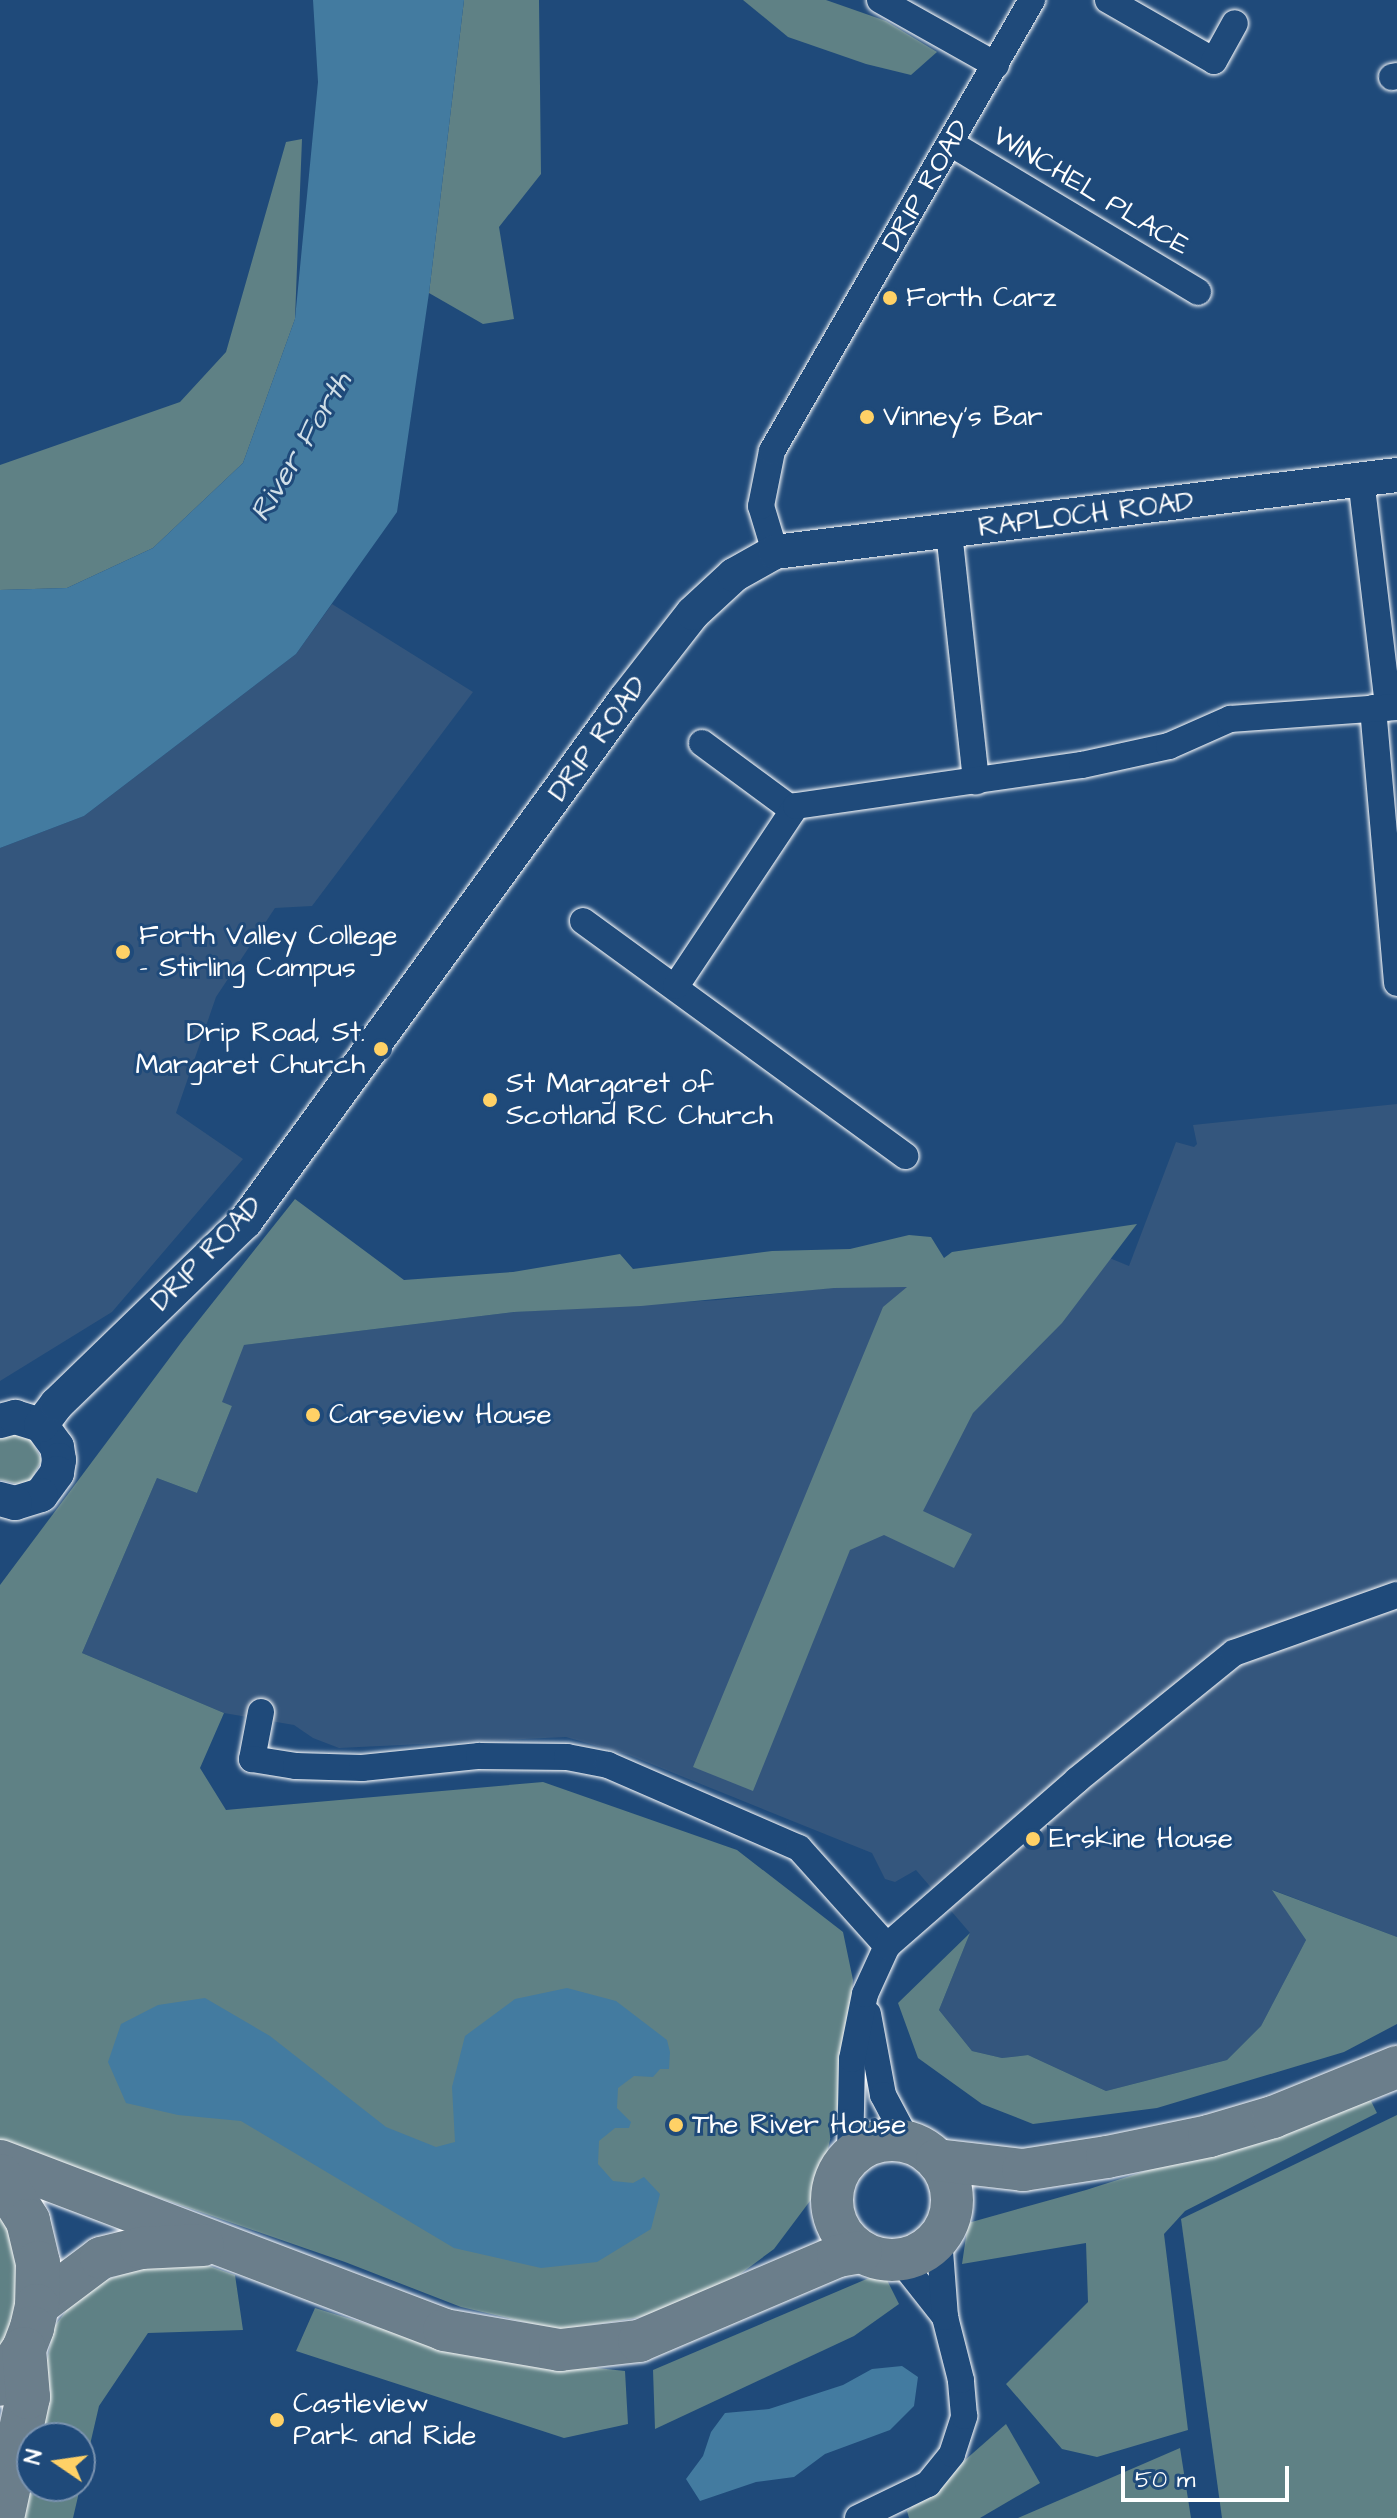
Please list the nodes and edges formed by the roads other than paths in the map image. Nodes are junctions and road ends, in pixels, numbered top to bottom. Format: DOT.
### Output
graph roads {
  1 [pos="880,0"];
  2 [pos="1032,0"];
  3 [pos="1108,0"];
  4 [pos="1235,23"];
  5 [pos="996,65"];
  6 [pos="952,144"];
  7 [pos="1198,292"];
  8 [pos="1397,475"];
  9 [pos="1361,479"];
  10 [pos="949,532"];
  11 [pos="775,552"];
  12 [pos="1386,708"];
  13 [pos="702,743"];
  14 [pos="976,782"];
  15 [pos="793,810"];
  16 [pos="583,921"];
  17 [pos="1397,983"];
  18 [pos="676,986"];
  19 [pos="905,1156"];
  20 [pos="0,1421"];
  21 [pos="41,1425"];
  22 [pos="1,1503"];
  23 [pos="1397,1595"];
  24 [pos="261,1712"];
  25 [pos="887,1946"];
  26 [pos="865,1994"];
  27 [pos="1397,2067"];
  28 [pos="922,2151"];
  29 [pos="850,2156"];
  30 [pos="0,2161"];
  31 [pos="1023,2170"];
  32 [pos="0,2176"];
  33 [pos="833,2213"];
  34 [pos="946,2220"];
  35 [pos="225,2245"];
  36 [pos="881,2256"];
  37 [pos="770,2285"];
  38 [pos="37,2306"];
  39 [pos="945,2317"];
  40 [pos="12,2366"];
  41 [pos="2,2518"];
  42 [pos="858,2518"];
  1 -- 5 [label="street"];
  2 -- 5 [label="street, DRIP ROAD"];
  3 -- 4 [label="street"];
  5 -- 6 [label="street, DRIP ROAD"];
  6 -- 7 [label="street, WINCHEL PLACE"];
  6 -- 11 [label="street, DRIP ROAD"];
  8 -- 9 [label="street, RAPLOCH ROAD"];
  9 -- 10 [label="street, RAPLOCH ROAD"];
  9 -- 12 [label="street"];
  10 -- 11 [label="street, RAPLOCH ROAD"];
  10 -- 14 [label="street"];
  11 -- 21 [label="street, DRIP ROAD"];
  12 -- 14 [label="street"];
  12 -- 17 [label="street"];
  13 -- 15 [label="street"];
  14 -- 15 [label="street"];
  15 -- 18 [label="street"];
  16 -- 18 [label="street"];
  18 -- 19 [label="street"];
  20 -- 21 [label="street"];
  21 -- 22 [label="street"];
  23 -- 25 [label="street"];
  24 -- 25 [label="street"];
  25 -- 26 [label="street"];
  26 -- 28 [label="street"];
  26 -- 29 [label="street"];
  27 -- 31 [label="main road"];
  28 -- 29 [label="main road"];
  28 -- 31 [label="main road"];
  28 -- 34 [label="main road"];
  29 -- 33 [label="main road"];
  30 -- 35 [label="main road"];
  31 -- 34 [label="main road"];
  32 -- 38 [label="highway"];
  33 -- 36 [label="main road"];
  33 -- 37 [label="main road"];
  34 -- 36 [label="main road"];
  34 -- 39 [label="street"];
  35 -- 37 [label="main road"];
  35 -- 38 [label="main road"];
  36 -- 37 [label="main road"];
  36 -- 39 [label="street"];
  38 -- 40 [label="highway"];
  39 -- 42 [label="street"];
  40 -- 41 [label="highway"];
}
